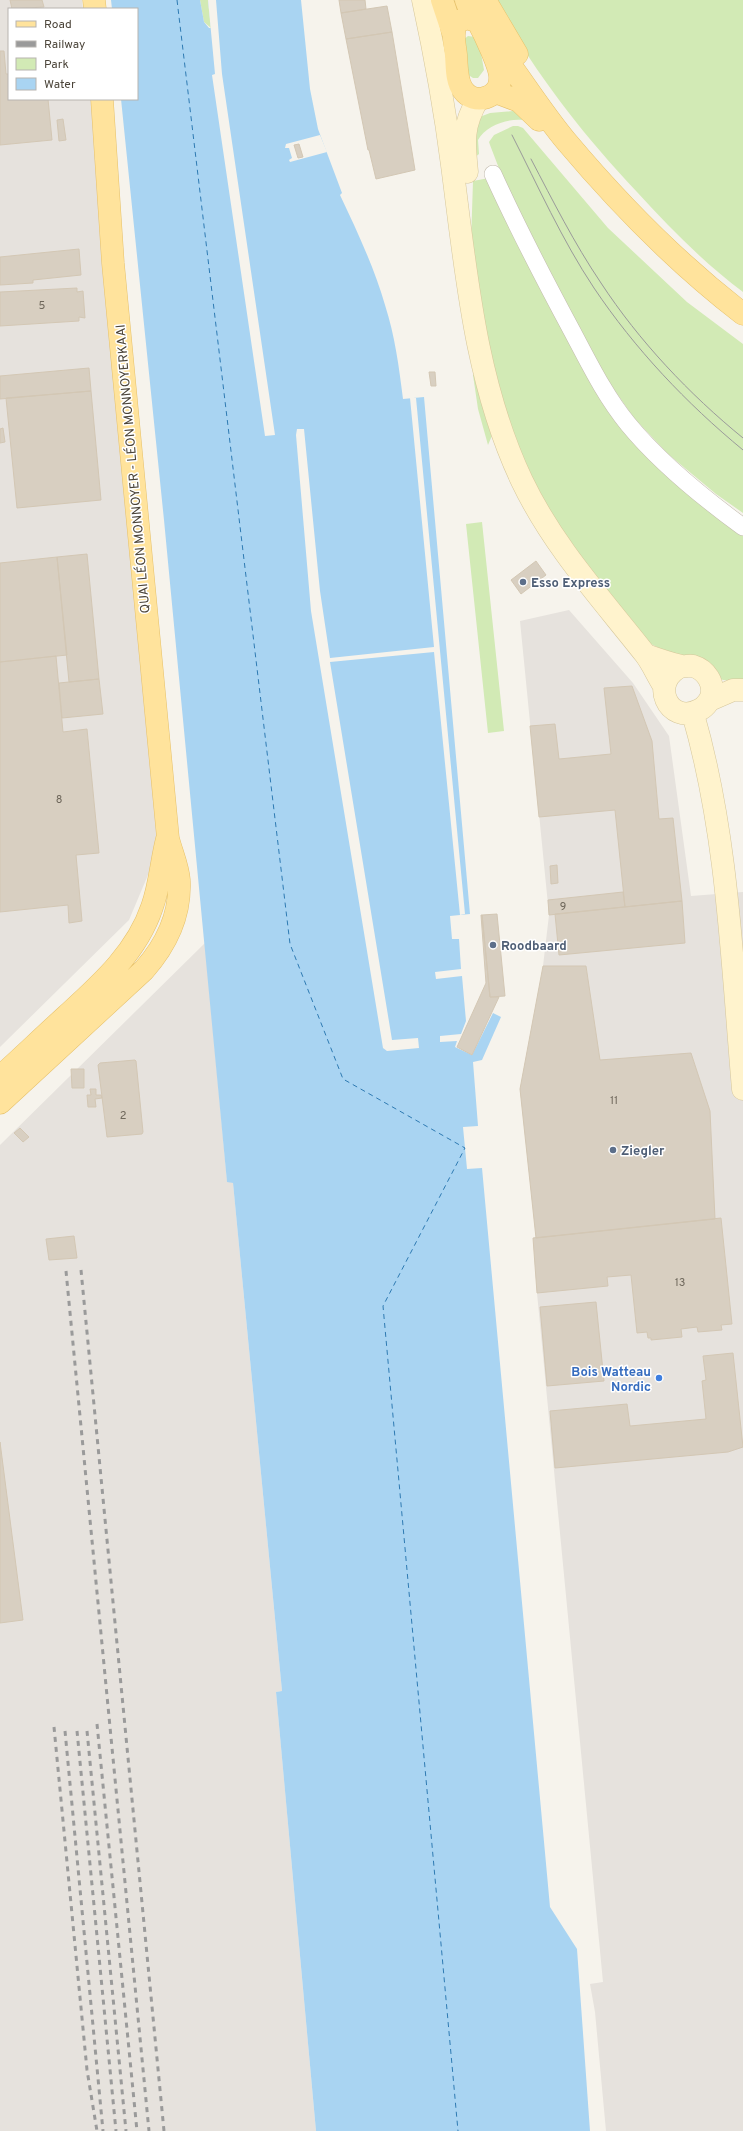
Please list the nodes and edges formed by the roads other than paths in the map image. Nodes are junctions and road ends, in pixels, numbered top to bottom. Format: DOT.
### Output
graph roads {
  1 [pos="423,0"];
  2 [pos="442,0"];
  3 [pos="485,0"];
  4 [pos="473,15"];
  5 [pos="454,38"];
  6 [pos="442,94"];
  7 [pos="486,96"];
  8 [pos="102,100"];
  9 [pos="493,174"];
  10 [pos="598,177"];
  11 [pos="466,275"];
  12 [pos="743,314"];
  13 [pos="743,527"];
  14 [pos="646,655"];
  15 [pos="682,666"];
  16 [pos="664,686"];
  17 [pos="710,690"];
  18 [pos="738,690"];
  19 [pos="693,714"];
  20 [pos="168,838"];
  21 [pos="0,1077"];
  22 [pos="743,1088"];
  23 [pos="0,1103"];
  1 -- 6 [label="main road"];
  2 -- 5 [label="main road"];
  3 -- 10 [label="main road"];
  4 -- 5 [label="main road"];
  4 -- 7 [label="main road"];
  4 -- 10 [label="main road"];
  5 -- 6 [label="main road"];
  5 -- 7 [label="main road"];
  6 -- 11 [label="main road"];
  7 -- 10 [label="main road"];
  7 -- 11 [label="main road"];
  8 -- 20 [label="main road, QUAI LÉON MONNOYER - LÉON MONNOYERKAAI"];
  9 -- 13 [label="street"];
  10 -- 12 [label="main road"];
  11 -- 14 [label="main road"];
  14 -- 15 [label="main road"];
  14 -- 16 [label="main road"];
  15 -- 16 [label="main road"];
  15 -- 17 [label="main road"];
  16 -- 19 [label="main road"];
  17 -- 18 [label="main road"];
  17 -- 19 [label="main road"];
  19 -- 22 [label="main road"];
  20 -- 21 [label="main road"];
  20 -- 23 [label="main road"];
}
